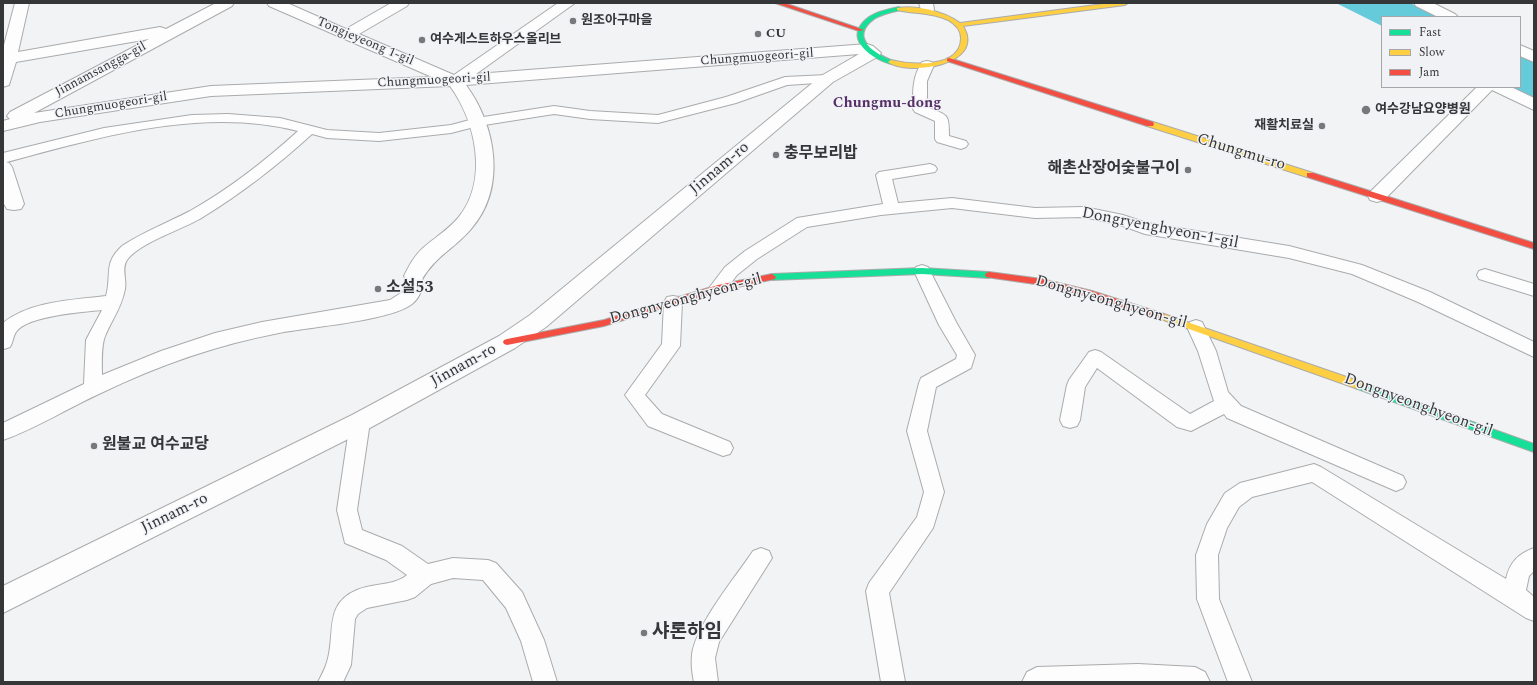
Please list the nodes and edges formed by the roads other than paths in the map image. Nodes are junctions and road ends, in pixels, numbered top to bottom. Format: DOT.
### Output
graph roads {
  1 [pos="22,3"];
  2 [pos="227,3"];
  3 [pos="274,3"];
  4 [pos="402,3"];
  5 [pos="568,3"];
  6 [pos="778,3"];
  7 [pos="1125,3"];
  8 [pos="1421,3"];
  9 [pos="926,7"];
  10 [pos="1448,16"];
  11 [pos="957,25"];
  12 [pos="177,29"];
  13 [pos="861,30"];
  14 [pos="348,34"];
  15 [pos="1521,50"];
  16 [pos="870,51"];
  17 [pos="1534,57"];
  18 [pos="6,58"];
  19 [pos="949,60"];
  20 [pos="927,66"];
  21 [pos="827,79"];
  22 [pos="455,81"];
  23 [pos="3,82"];
  24 [pos="1485,88"];
  25 [pos="1500,88"];
  26 [pos="1534,105"];
  27 [pos="477,122"];
  28 [pos="3,125"];
  29 [pos="308,130"];
  30 [pos="961,144"];
  31 [pos="3,158"];
  32 [pos="3,167"];
  33 [pos="930,169"];
  34 [pos="1377,196"];
  35 [pos="14,204"];
  36 [pos="892,209"];
  37 [pos="1534,246"];
  38 [pos="922,272"];
  39 [pos="1485,275"];
  40 [pos="414,276"];
  41 [pos="718,288"];
  42 [pos="1534,290"];
  43 [pos="113,302"];
  44 [pos="673,302"];
  45 [pos="1196,327"];
  46 [pos="4,342"];
  47 [pos="507,342"];
  48 [pos="1534,350"];
  49 [pos="93,388"];
  50 [pos="1226,404"];
  51 [pos="1070,420"];
  52 [pos="360,422"];
  53 [pos="3,432"];
  54 [pos="723,448"];
  55 [pos="1534,448"];
  56 [pos="1396,482"];
  57 [pos="761,558"];
  58 [pos="1534,558"];
  59 [pos="425,575"];
  60 [pos="3,600"];
  61 [pos="1526,604"];
  62 [pos="330,682"];
  63 [pos="545,682"];
  64 [pos="706,682"];
  65 [pos="893,682"];
  66 [pos="1037,682"];
  67 [pos="1195,682"];
  68 [pos="1240,682"];
  1 -- 18 [label="street"];
  2 -- 12 [label="street, Jinnamsangga-gil"];
  3 -- 14 [label="street, Tongjeyeong 1-gil"];
  4 -- 14 [label="street"];
  5 -- 22 [label="street"];
  6 -- 13 [label="street"];
  7 -- 11 [label="street"];
  8 -- 10 [label="street"];
  9 -- 11 [label="street"];
  9 -- 13 [label="street"];
  11 -- 19 [label="street"];
  12 -- 18 [label="street, Jinnamsangga-gil"];
  12 -- 28 [label="street, Jinnamsangga-gil"];
  13 -- 16 [label="street"];
  14 -- 22 [label="street, Tongjeyeong 1-gil"];
  15 -- 17 [label="street"];
  16 -- 20 [label="street"];
  16 -- 21 [label="street, Jinnam-ro"];
  16 -- 22 [label="street, Chungmuogeori-gil"];
  18 -- 23 [label="street"];
  19 -- 20 [label="street"];
  19 -- 34 [label="street, Chungmu-ro"];
  20 -- 30 [label="lane"];
  21 -- 27 [label="lane"];
  21 -- 47 [label="street, Jinnam-ro"];
  22 -- 27 [label="street"];
  22 -- 28 [label="street, Chungmuogeori-gil"];
  24 -- 34 [label="street"];
  25 -- 26 [label="street"];
  27 -- 29 [label="lane"];
  27 -- 40 [label="street"];
  29 -- 31 [label="lane"];
  29 -- 43 [label="lane"];
  32 -- 35 [label="street"];
  33 -- 36 [label="lane"];
  34 -- 37 [label="street, Chungmu-ro"];
  36 -- 41 [label="lane, Dongryenghyeon-1-gil"];
  36 -- 48 [label="lane, Dongryenghyeon-1-gil"];
  38 -- 41 [label="street, Dongnyeonghyeon-gil"];
  38 -- 45 [label="street, Dongnyeonghyeon-gil"];
  38 -- 65 [label="lane"];
  39 -- 42 [label="lane"];
  40 -- 49 [label="lane"];
  41 -- 44 [label="street, Dongnyeonghyeon-gil"];
  43 -- 46 [label="lane"];
  43 -- 49 [label="lane"];
  44 -- 47 [label="street, Dongnyeonghyeon-gil"];
  44 -- 54 [label="lane"];
  45 -- 50 [label="lane"];
  45 -- 55 [label="street, Dongnyeonghyeon-gil"];
  47 -- 52 [label="street, Jinnam-ro"];
  49 -- 53 [label="lane"];
  50 -- 51 [label="lane"];
  50 -- 56 [label="lane"];
  52 -- 59 [label="lane"];
  52 -- 60 [label="street, Jinnam-ro"];
  57 -- 64 [label="lane"];
  58 -- 61 [label="lane"];
  59 -- 62 [label="lane"];
  59 -- 63 [label="lane"];
  61 -- 68 [label="lane"];
  66 -- 67 [label="street"];
}
